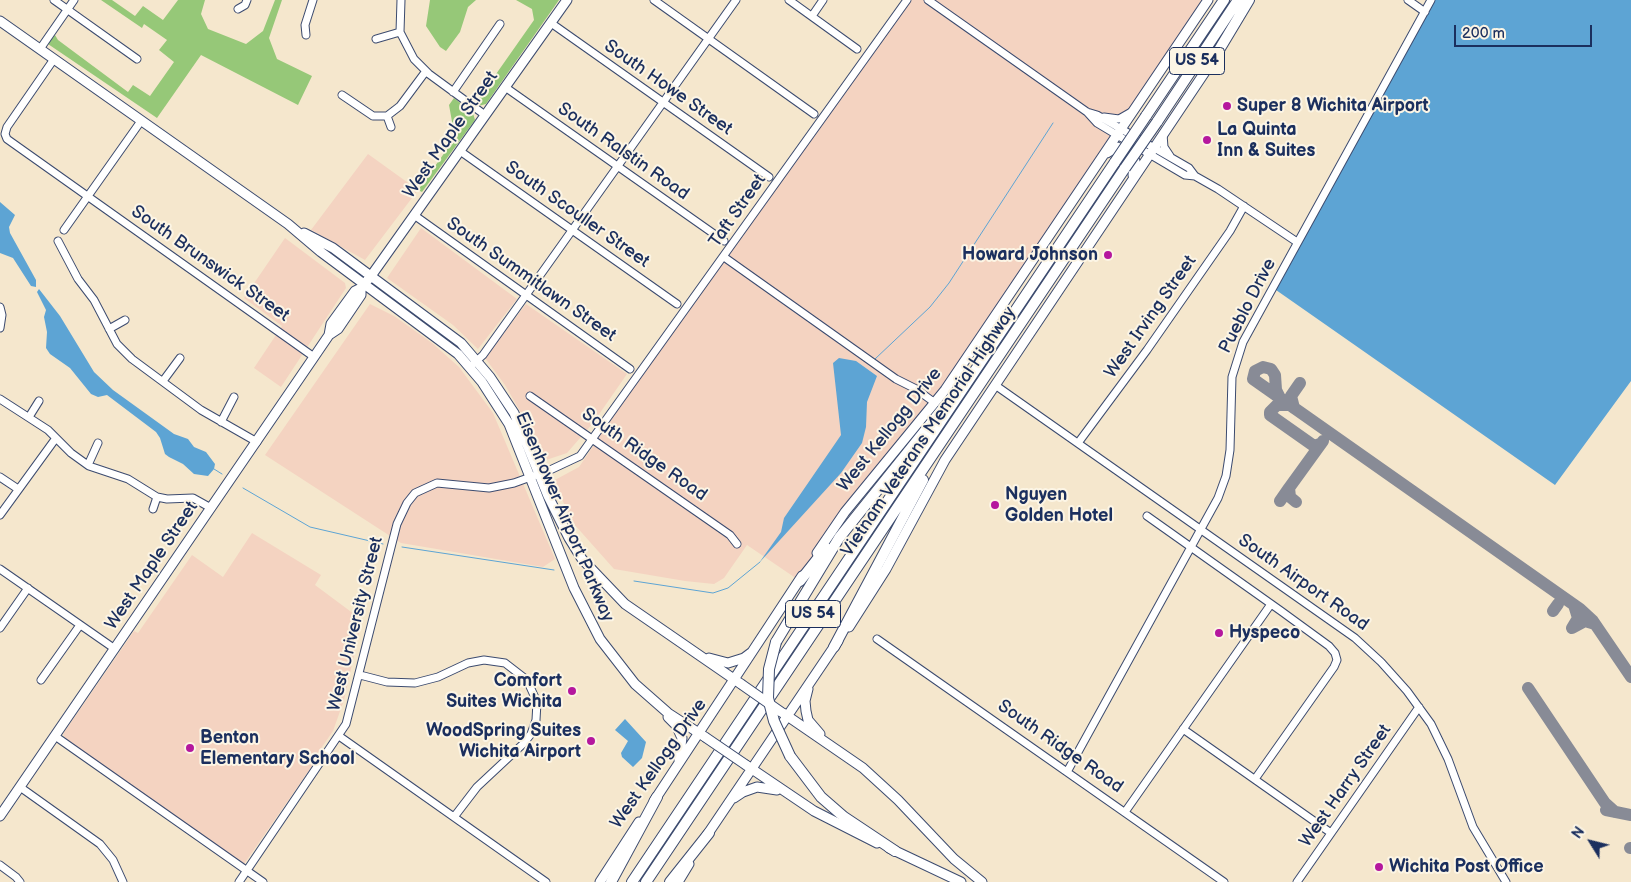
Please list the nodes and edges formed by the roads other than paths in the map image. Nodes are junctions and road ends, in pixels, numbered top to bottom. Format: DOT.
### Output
graph roads {
  1 [pos="54,0"];
  2 [pos="74,0"];
  3 [pos="247,0"];
  4 [pos="313,0"];
  5 [pos="401,0"];
  6 [pos="567,0"];
  7 [pos="654,0"];
  8 [pos="736,0"];
  9 [pos="789,0"];
  10 [pos="823,0"];
  11 [pos="907,0"];
  12 [pos="928,0"];
  13 [pos="1208,0"];
  14 [pos="1224,0"];
  15 [pos="1238,0"];
  16 [pos="1249,0"];
  17 [pos="1254,0"];
  18 [pos="1408,0"];
  19 [pos="1432,0"];
  20 [pos="238,9"];
  21 [pos="67,10"];
  22 [pos="1425,12"];
  23 [pos="812,16"];
  24 [pos="0,21"];
  25 [pos="551,23"];
  26 [pos="500,24"];
  27 [pos="400,32"];
  28 [pos="306,34"];
  29 [pos="376,38"];
  30 [pos="708,39"];
  31 [pos="40,49"];
  32 [pos="857,49"];
  33 [pos="54,59"];
  34 [pos="137,59"];
  35 [pos="1210,65"];
  36 [pos="426,71"];
  37 [pos="505,87"];
  38 [pos="453,92"];
  39 [pos="342,95"];
  40 [pos="1142,98"];
  41 [pos="663,102"];
  42 [pos="1133,111"];
  43 [pos="814,114"];
  44 [pos="485,115"];
  45 [pos="387,116"];
  46 [pos="1097,119"];
  47 [pos="141,121"];
  48 [pos="1170,124"];
  49 [pos="391,127"];
  50 [pos="1119,133"];
  51 [pos="1163,134"];
  52 [pos="460,151"];
  53 [pos="1106,151"];
  54 [pos="1151,151"];
  55 [pos="1176,161"];
  56 [pos="1166,164"];
  57 [pos="617,167"];
  58 [pos="1140,168"];
  59 [pos="1195,176"];
  60 [pos="769,177"];
  61 [pos="1132,180"];
  62 [pos="88,196"];
  63 [pos="1244,206"];
  64 [pos="414,215"];
  65 [pos="288,224"];
  66 [pos="64,230"];
  67 [pos="572,230"];
  68 [pos="58,241"];
  69 [pos="724,241"];
  70 [pos="1297,242"];
  71 [pos="724,257"];
  72 [pos="371,276"];
  73 [pos="363,286"];
  74 [pos="526,295"];
  75 [pos="677,304"];
  76 [pos="0,308"];
  77 [pos="125,320"];
  78 [pos="0,328"];
  79 [pos="109,329"];
  80 [pos="993,346"];
  81 [pos="314,357"];
  82 [pos="180,358"];
  83 [pos="473,364"];
  84 [pos="630,368"];
  85 [pos="164,381"];
  86 [pos="995,385"];
  87 [pos="530,396"];
  88 [pos="234,397"];
  89 [pos="0,399"];
  90 [pos="39,401"];
  91 [pos="934,403"];
  92 [pos="30,417"];
  93 [pos="221,422"];
  94 [pos="56,438"];
  95 [pos="592,439"];
  96 [pos="257,442"];
  97 [pos="942,442"];
  98 [pos="98,443"];
  99 [pos="1078,443"];
  100 [pos="88,465"];
  101 [pos="540,474"];
  102 [pos="0,477"];
  103 [pos="531,477"];
  104 [pos="441,483"];
  105 [pos="18,489"];
  106 [pos="157,497"];
  107 [pos="211,508"];
  108 [pos="153,509"];
  109 [pos="860,510"];
  110 [pos="0,515"];
  111 [pos="1147,516"];
  112 [pos="1201,528"];
  113 [pos="737,544"];
  114 [pos="1191,548"];
  115 [pos="0,569"];
  116 [pos="800,581"];
  117 [pos="28,588"];
  118 [pos="1272,604"];
  119 [pos="80,624"];
  120 [pos="0,628"];
  121 [pos="878,639"];
  122 [pos="683,645"];
  123 [pos="758,647"];
  124 [pos="834,647"];
  125 [pos="115,649"];
  126 [pos="360,675"];
  127 [pos="41,680"];
  128 [pos="738,682"];
  129 [pos="810,682"];
  130 [pos="656,703"];
  131 [pos="1419,707"];
  132 [pos="784,714"];
  133 [pos="1184,729"];
  134 [pos="55,736"];
  135 [pos="339,736"];
  136 [pos="703,736"];
  137 [pos="841,752"];
  138 [pos="678,766"];
  139 [pos="748,767"];
  140 [pos="1067,772"];
  141 [pos="1255,779"];
  142 [pos="20,787"];
  143 [pos="790,796"];
  144 [pos="657,797"];
  145 [pos="730,801"];
  146 [pos="1125,812"];
  147 [pos="0,816"];
  148 [pos="454,817"];
  149 [pos="708,833"];
  150 [pos="1332,833"];
  151 [pos="896,851"];
  152 [pos="0,865"];
  153 [pos="246,870"];
  154 [pos="957,880"];
  155 [pos="20,882"];
  156 [pos="123,882"];
  157 [pos="239,882"];
  158 [pos="263,882"];
  159 [pos="546,882"];
  160 [pos="600,882"];
  161 [pos="611,882"];
  162 [pos="632,882"];
  163 [pos="646,882"];
  164 [pos="670,882"];
  165 [pos="678,882"];
  166 [pos="982,882"];
  167 [pos="1224,882"];
  168 [pos="1297,882"];
  169 [pos="1506,882"];
  1 -- 21 [label="street"];
  2 -- 21 [label="street"];
  3 -- 20 [label="street"];
  4 -- 28 [label="street"];
  5 -- 27 [label="street"];
  6 -- 25 [label="main road, West Maple Street"];
  7 -- 30 [label="street"];
  8 -- 30 [label="street"];
  9 -- 23 [label="street"];
  10 -- 23 [label="street"];
  11 -- 71 [label="street, Taft Street"];
  12 -- 46 [label="street"];
  13 -- 40 [label="main road, West Kellogg Drive"];
  14 -- 80 [label="highway, Vietnam Veterans Memorial Highway / US 54, bridge"];
  15 -- 97 [label="highway, Vietnam Veterans Memorial Highway / US 54, bridge"];
  16 -- 35 [label="highway"];
  17 -- 35 [label="main road"];
  18 -- 22 [label="street"];
  19 -- 22 [label="street, Pueblo Drive"];
  21 -- 31 [label="street"];
  21 -- 34 [label="street"];
  22 -- 70 [label="street, Pueblo Drive"];
  23 -- 32 [label="street"];
  24 -- 31 [label="main road"];
  25 -- 37 [label="main road, West Maple Street"];
  25 -- 41 [label="street, South Howe Street"];
  26 -- 38 [label="street"];
  27 -- 29 [label="street"];
  27 -- 36 [label="street"];
  30 -- 41 [label="street"];
  30 -- 43 [label="street"];
  31 -- 33 [label="main road"];
  33 -- 47 [label="main road"];
  33 -- 62 [label="street, South Brunswick Street"];
  35 -- 48 [label="main road"];
  36 -- 38 [label="street"];
  36 -- 45 [label="street"];
  37 -- 44 [label="main road, West Maple Street"];
  37 -- 57 [label="street, South Ralstin Road"];
  38 -- 44 [label="street"];
  39 -- 45 [label="street"];
  40 -- 42 [label="main road, West Kellogg Drive"];
  40 -- 48 [label="main road"];
  41 -- 57 [label="street"];
  41 -- 60 [label="street, South Howe Street"];
  42 -- 46 [label="street"];
  42 -- 50 [label="main road, West Kellogg Drive"];
  44 -- 52 [label="main road, West Maple Street"];
  45 -- 49 [label="street"];
  46 -- 50 [label="street"];
  46 -- 53 [label="street"];
  47 -- 62 [label="street"];
  47 -- 65 [label="main road"];
  48 -- 51 [label="main road"];
  50 -- 53 [label="main road, West Kellogg Drive"];
  50 -- 54 [label="street"];
  51 -- 54 [label="main road"];
  51 -- 55 [label="street"];
  52 -- 64 [label="main road, West Maple Street"];
  52 -- 67 [label="street, South Scouller Street"];
  53 -- 61 [label="main road"];
  53 -- 91 [label="main road, West Kellogg Drive"];
  54 -- 55 [label="street"];
  54 -- 56 [label="street"];
  54 -- 58 [label="main road"];
  55 -- 59 [label="street"];
  56 -- 58 [label="street"];
  56 -- 59 [label="street"];
  57 -- 67 [label="street"];
  57 -- 69 [label="street, South Ralstin Road"];
  58 -- 61 [label="main road"];
  59 -- 63 [label="street"];
  61 -- 86 [label="main road"];
  62 -- 66 [label="street"];
  62 -- 81 [label="street, South Brunswick Street"];
  63 -- 70 [label="street"];
  63 -- 99 [label="street, West Irving Street"];
  64 -- 72 [label="main road, West Maple Street"];
  64 -- 74 [label="street, South Summitlawn Street"];
  65 -- 72 [label="main road"];
  65 -- 73 [label="main road"];
  67 -- 74 [label="street"];
  67 -- 75 [label="street, South Scouller Street"];
  68 -- 79 [label="street"];
  70 -- 112 [label="street, Pueblo Drive"];
  71 -- 91 [label="street"];
  71 -- 95 [label="street, Taft Street"];
  72 -- 73 [label="main road, West Maple Street"];
  72 -- 83 [label="main road"];
  73 -- 81 [label="main road, West Maple Street"];
  73 -- 83 [label="main road"];
  74 -- 83 [label="street"];
  74 -- 84 [label="street, South Summitlawn Street"];
  76 -- 78 [label="street"];
  77 -- 79 [label="street"];
  79 -- 85 [label="street"];
  80 -- 109 [label="highway"];
  80 -- 162 [label="highway, Vietnam Veterans Memorial Highway / US 54"];
  81 -- 96 [label="main road, West Maple Street"];
  82 -- 85 [label="street"];
  83 -- 101 [label="main road, Eisenhower Airport Parkway"];
  83 -- 103 [label="main road, Eisenhower Airport Parkway"];
  85 -- 93 [label="street"];
  86 -- 99 [label="street, South Airport Road"];
  86 -- 124 [label="main road"];
  87 -- 95 [label="street, South Ridge Road"];
  88 -- 93 [label="street"];
  89 -- 92 [label="street"];
  90 -- 92 [label="street"];
  91 -- 116 [label="main road, West Kellogg Drive"];
  92 -- 94 [label="street"];
  93 -- 96 [label="street"];
  94 -- 100 [label="street"];
  94 -- 105 [label="street"];
  95 -- 101 [label="street, Taft Street"];
  95 -- 113 [label="street, South Ridge Road"];
  96 -- 107 [label="main road, West Maple Street"];
  97 -- 124 [label="highway"];
  97 -- 163 [label="highway, Vietnam Veterans Memorial Highway / US 54"];
  98 -- 100 [label="street"];
  99 -- 112 [label="street, South Airport Road"];
  100 -- 106 [label="street"];
  101 -- 103 [label="street, Taft Street"];
  101 -- 122 [label="main road, Eisenhower Airport Parkway"];
  102 -- 105 [label="street"];
  103 -- 104 [label="street, Taft Street"];
  103 -- 130 [label="main road, Eisenhower Airport Parkway"];
  104 -- 126 [label="street, West University Street"];
  105 -- 110 [label="street"];
  106 -- 107 [label="street"];
  106 -- 108 [label="street"];
  107 -- 125 [label="main road, West Maple Street"];
  109 -- 116 [label="highway"];
  109 -- 151 [label="highway, bridge"];
  111 -- 114 [label="street"];
  112 -- 114 [label="street, Pueblo Drive"];
  112 -- 131 [label="street, South Airport Road"];
  114 -- 118 [label="street"];
  114 -- 140 [label="street, Pueblo Drive"];
  115 -- 117 [label="street"];
  116 -- 123 [label="main road, West Kellogg Drive"];
  117 -- 119 [label="street"];
  117 -- 120 [label="street"];
  118 -- 133 [label="street"];
  118 -- 141 [label="street"];
  119 -- 125 [label="street"];
  119 -- 127 [label="street"];
  121 -- 140 [label="street, South Ridge Road"];
  122 -- 123 [label="main road"];
  122 -- 128 [label="main road, Eisenhower Airport Parkway"];
  123 -- 128 [label="main road, West Kellogg Drive"];
  124 -- 129 [label="main road"];
  125 -- 134 [label="main road, West Maple Street"];
  126 -- 135 [label="street, West University Street"];
  126 -- 148 [label="street"];
  128 -- 132 [label="main road, Eisenhower Airport Parkway, bridge"];
  128 -- 136 [label="main road, West Kellogg Drive"];
  129 -- 132 [label="main road"];
  129 -- 137 [label="main road"];
  130 -- 136 [label="main road, Eisenhower Airport Parkway"];
  130 -- 138 [label="main road"];
  131 -- 150 [label="street, West Harry Street"];
  131 -- 169 [label="street, South Airport Road"];
  132 -- 137 [label="main road, Eisenhower Airport Parkway"];
  132 -- 139 [label="main road"];
  133 -- 141 [label="street"];
  133 -- 146 [label="street"];
  134 -- 142 [label="main road, West Maple Street"];
  134 -- 153 [label="street"];
  135 -- 148 [label="street"];
  135 -- 153 [label="street, West University Street"];
  136 -- 138 [label="main road, West Kellogg Drive"];
  136 -- 139 [label="main road, Eisenhower Airport Parkway, bridge"];
  137 -- 166 [label="main road, Eisenhower Airport Parkway"];
  138 -- 144 [label="main road, West Kellogg Drive"];
  139 -- 143 [label="main road, Eisenhower Airport Parkway"];
  139 -- 145 [label="main road"];
  140 -- 146 [label="street, South Ridge Road"];
  141 -- 150 [label="street"];
  142 -- 147 [label="main road, West Maple Street"];
  142 -- 156 [label="street"];
  143 -- 145 [label="main road"];
  143 -- 151 [label="main road, Eisenhower Airport Parkway"];
  144 -- 160 [label="main road, West Kellogg Drive"];
  144 -- 161 [label="highway"];
  145 -- 149 [label="main road"];
  146 -- 167 [label="street, South Ridge Road"];
  148 -- 159 [label="street"];
  149 -- 164 [label="highway"];
  149 -- 165 [label="main road"];
  150 -- 168 [label="street, West Harry Street"];
  151 -- 154 [label="main road, Eisenhower Airport Parkway"];
  152 -- 155 [label="street"];
  153 -- 157 [label="street, West University Street"];
  153 -- 158 [label="street"];
}
